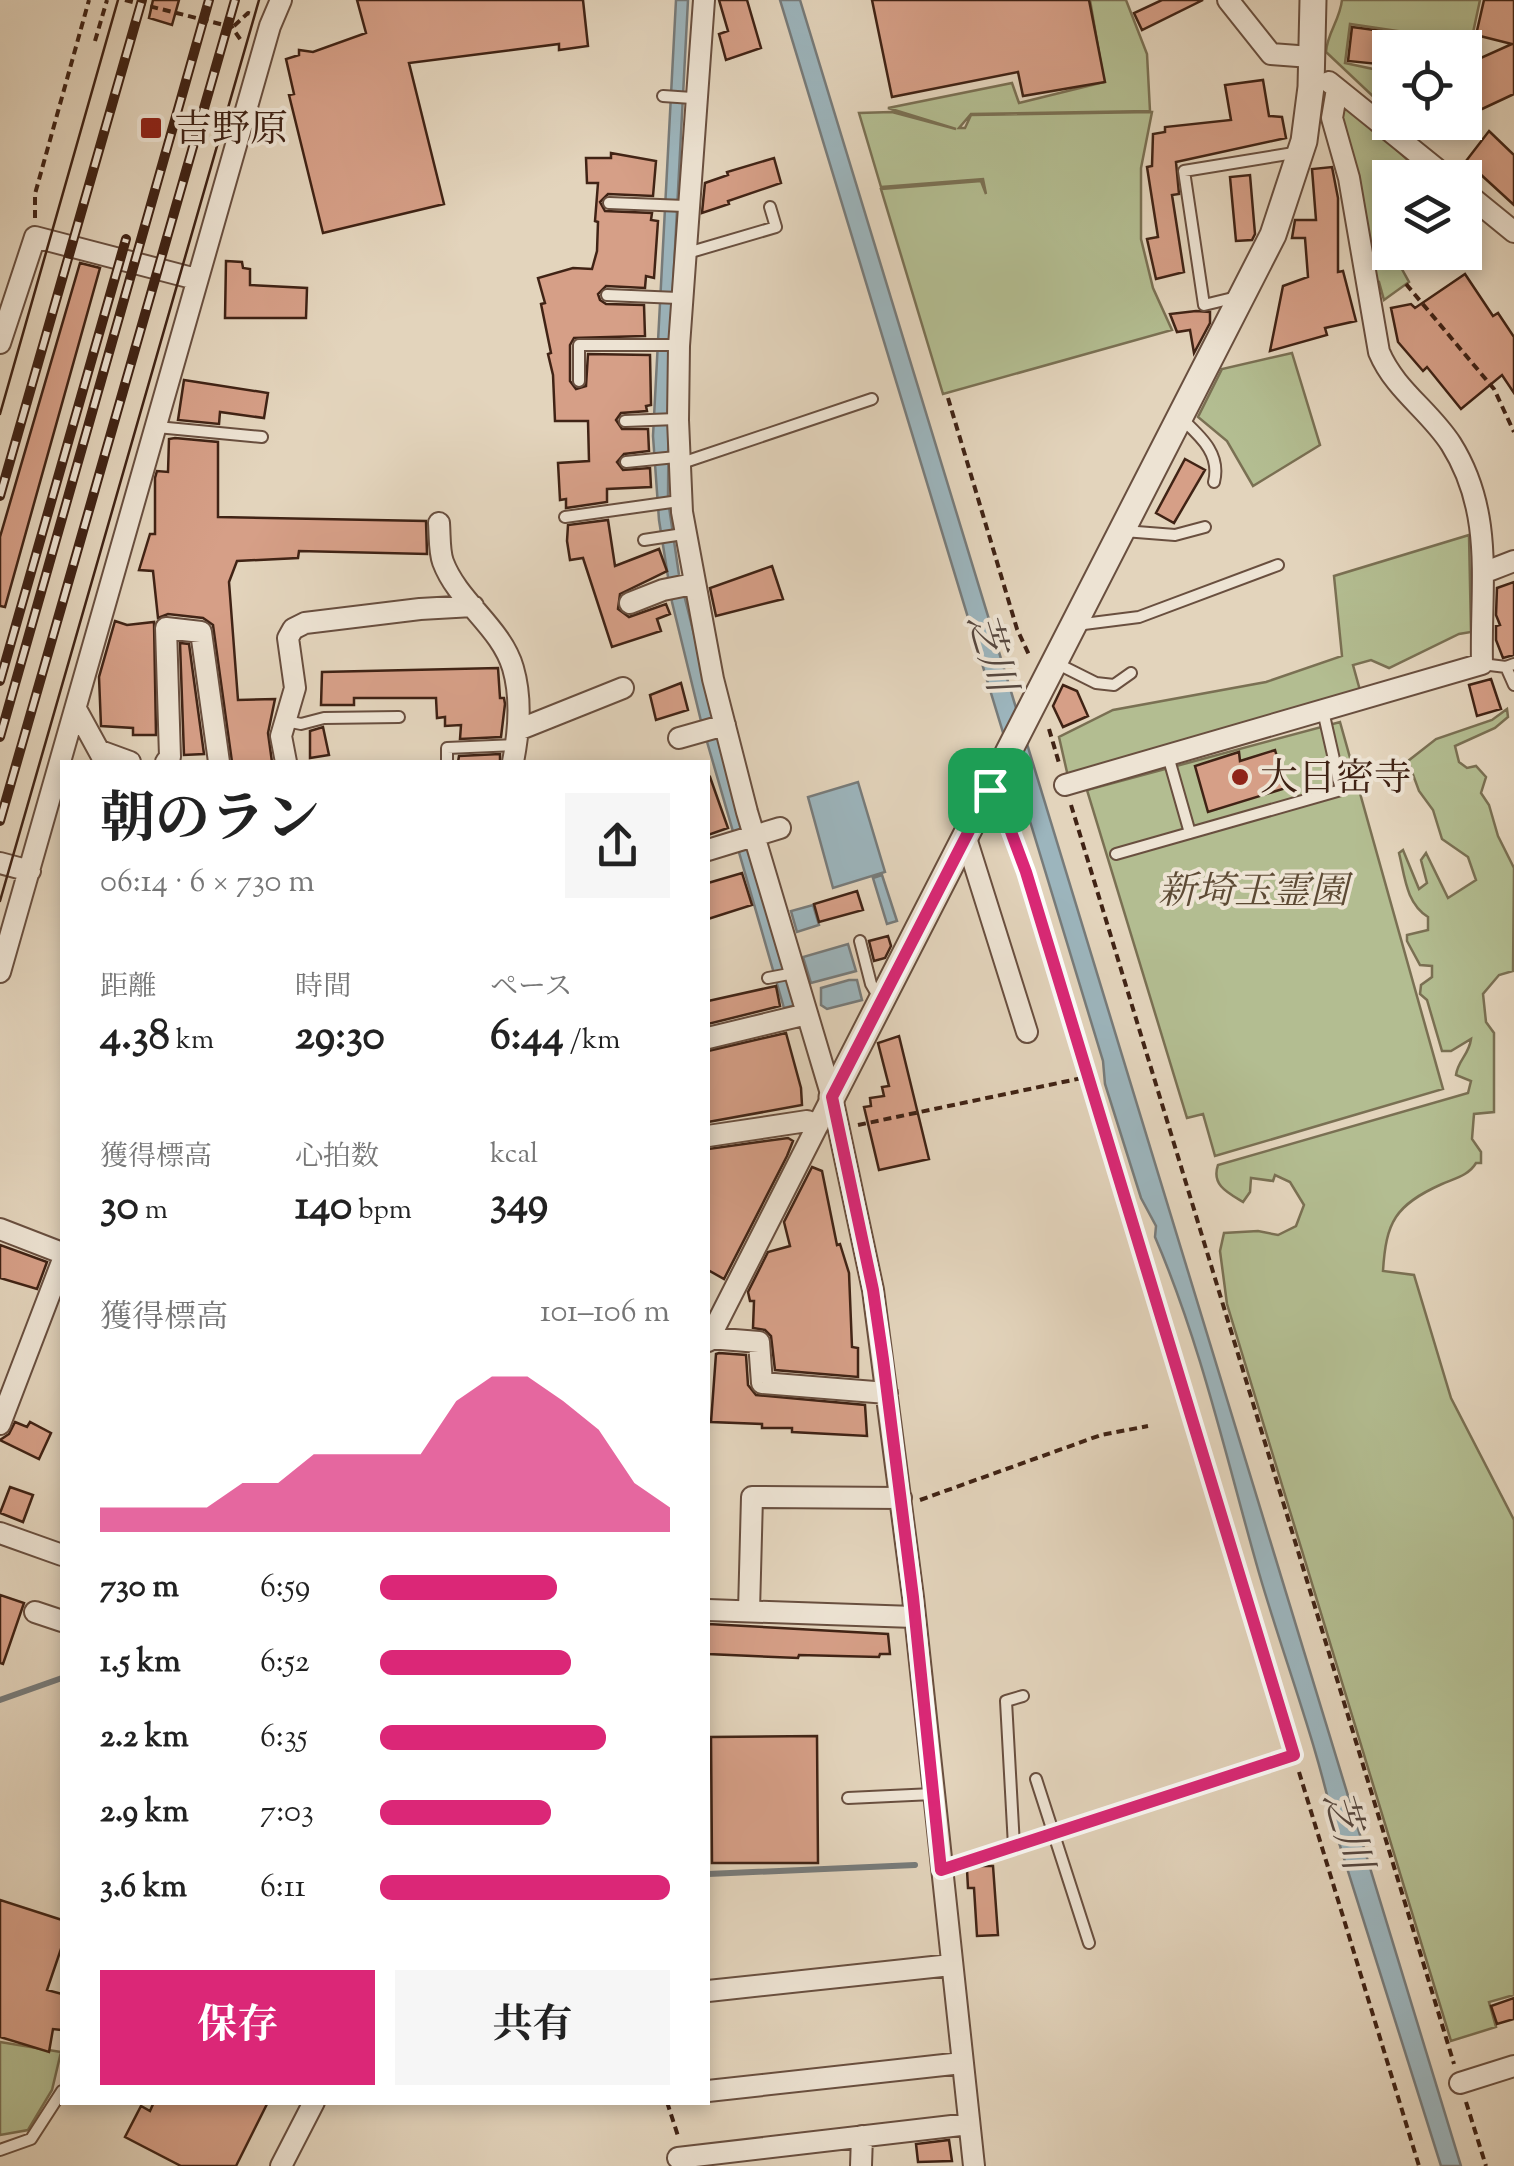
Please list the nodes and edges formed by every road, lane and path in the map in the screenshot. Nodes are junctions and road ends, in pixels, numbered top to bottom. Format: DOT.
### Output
graph roads {
  1 [pos="89,0"];
  2 [pos="107,0"];
  3 [pos="124,0"];
  4 [pos="281,0"];
  5 [pos="704,0"];
  6 [pos="1228,0"];
  7 [pos="1298,0"];
  8 [pos="1313,0"];
  9 [pos="1326,0"];
  10 [pos="248,13"];
  11 [pos="232,27"];
  12 [pos="95,41"];
  13 [pos="250,44"];
  14 [pos="1311,52"];
  15 [pos="1337,89"];
  16 [pos="662,96"];
  17 [pos="693,98"];
  18 [pos="1301,152"];
  19 [pos="1426,160"];
  20 [pos="609,203"];
  21 [pos="686,206"];
  22 [pos="1482,206"];
  23 [pos="770,207"];
  24 [pos="1514,232"];
  25 [pos="35,237"];
  26 [pos="683,254"];
  27 [pos="196,279"];
  28 [pos="1406,284"];
  29 [pos="607,295"];
  30 [pos="1245,295"];
  31 [pos="680,298"];
  32 [pos="0,343"];
  33 [pos="678,345"];
  34 [pos="579,381"];
  35 [pos="948,398"];
  36 [pos="872,399"];
  37 [pos="1182,418"];
  38 [pos="677,420"];
  39 [pos="624,421"];
  40 [pos="156,427"];
  41 [pos="1514,432"];
  42 [pos="262,437"];
  43 [pos="678,460"];
  44 [pos="626,462"];
  45 [pos="1214,482"];
  46 [pos="680,501"];
  47 [pos="566,517"];
  48 [pos="439,523"];
  49 [pos="1204,527"];
  50 [pos="1123,531"];
  51 [pos="684,534"];
  52 [pos="648,539"];
  53 [pos="1514,561"];
  54 [pos="1278,564"];
  55 [pos="1483,572"];
  56 [pos="693,584"];
  57 [pos="630,603"];
  58 [pos="473,606"];
  59 [pos="1075,626"];
  60 [pos="1482,664"];
  61 [pos="1510,666"];
  62 [pos="1131,672"];
  63 [pos="1044,685"];
  64 [pos="1514,686"];
  65 [pos="623,688"];
  66 [pos="76,709"];
  67 [pos="1324,711"];
  68 [pos="399,717"];
  69 [pos="286,720"];
  70 [pos="723,726"];
  71 [pos="686,736"];
  72 [pos="516,746"];
  73 [pos="1168,755"];
  74 [pos="102,757"];
  75 [pos="62,760"];
  76 [pos="168,760"];
  77 [pos="219,760"];
  78 [pos="286,760"];
  79 [pos="448,760"];
  80 [pos="60,766"];
  81 [pos="993,784"];
  82 [pos="1066,785"];
  83 [pos="780,828"];
  84 [pos="1190,834"];
  85 [pos="754,835"];
  86 [pos="966,838"];
  87 [pos="710,849"];
  88 [pos="1116,854"];
  89 [pos="0,863"];
  90 [pos="30,872"];
  91 [pos="860,941"];
  92 [pos="0,972"];
  93 [pos="795,972"];
  94 [pos="768,978"];
  95 [pos="881,1001"];
  96 [pos="808,1014"];
  97 [pos="1027,1032"];
  98 [pos="710,1038"];
  99 [pos="1087,1078"];
  100 [pos="832,1097"];
  101 [pos="829,1127"];
  102 [pos="710,1136"];
  103 [pos="0,1229"];
  104 [pos="60,1265"];
  105 [pos="60,1271"];
  106 [pos="710,1335"];
  107 [pos="710,1339"];
  108 [pos="888,1393"];
  109 [pos="0,1424"];
  110 [pos="1148,1426"];
  111 [pos="901,1502"];
  112 [pos="0,1533"];
  113 [pos="60,1555"];
  114 [pos="710,1610"];
  115 [pos="35,1612"];
  116 [pos="749,1612"];
  117 [pos="914,1617"];
  118 [pos="60,1620"];
  119 [pos="1023,1696"];
  120 [pos="1294,1755"];
  121 [pos="1036,1779"];
  122 [pos="932,1794"];
  123 [pos="848,1798"];
  124 [pos="1053,1833"];
  125 [pos="1014,1846"];
  126 [pos="941,1870"];
  127 [pos="1089,1943"];
  128 [pos="952,1964"];
  129 [pos="710,1991"];
  130 [pos="962,2063"];
  131 [pos="1514,2066"];
  132 [pos="1460,2083"];
  133 [pos="710,2091"];
  134 [pos="60,2094"];
  135 [pos="312,2105"];
  136 [pos="668,2105"];
  137 [pos="969,2124"];
  138 [pos="862,2136"];
  139 [pos="0,2150"];
  140 [pos="761,2157"];
  141 [pos="678,2158"];
  142 [pos="281,2166"];
  143 [pos="861,2166"];
  144 [pos="974,2166"];
  145 [pos="1419,2166"];
  146 [pos="1486,2166"];
  1 -- 25 [label="path"];
  2 -- 12 [label="path"];
  3 -- 11 [label="path"];
  4 -- 27 [label="street"];
  5 -- 17 [label="street"];
  6 -- 14 [label="street"];
  7 -- 14 [label="street"];
  8 -- 14 [label="street"];
  9 -- 14 [label="street"];
  10 -- 11 [label="path"];
  11 -- 13 [label="path"];
  14 -- 15 [label="street"];
  14 -- 18 [label="street"];
  15 -- 19 [label="street"];
  15 -- 55 [label="street"];
  16 -- 17 [label="lane"];
  17 -- 21 [label="street"];
  18 -- 30 [label="street"];
  18 -- 30 [label="lane"];
  20 -- 21 [label="lane"];
  21 -- 26 [label="street"];
  22 -- 24 [label="street"];
  23 -- 26 [label="lane"];
  25 -- 27 [label="street"];
  25 -- 32 [label="street"];
  26 -- 31 [label="street"];
  27 -- 40 [label="street"];
  28 -- 41 [label="path"];
  29 -- 31 [label="lane"];
  30 -- 37 [label="street"];
  31 -- 33 [label="street"];
  33 -- 34 [label="lane"];
  33 -- 38 [label="street"];
  35 -- 63 [label="path"];
  36 -- 43 [label="lane"];
  37 -- 45 [label="lane"];
  37 -- 50 [label="street"];
  38 -- 39 [label="lane"];
  38 -- 43 [label="street"];
  40 -- 42 [label="lane"];
  40 -- 66 [label="street"];
  43 -- 44 [label="lane"];
  43 -- 46 [label="street"];
  46 -- 47 [label="lane"];
  46 -- 51 [label="street"];
  48 -- 58 [label="street"];
  49 -- 50 [label="lane"];
  50 -- 59 [label="street"];
  51 -- 52 [label="lane"];
  51 -- 56 [label="street"];
  53 -- 55 [label="street"];
  54 -- 59 [label="lane"];
  55 -- 60 [label="street"];
  56 -- 57 [label="street"];
  56 -- 70 [label="street"];
  58 -- 69 [label="street"];
  58 -- 72 [label="street"];
  59 -- 63 [label="street"];
  60 -- 61 [label="lane"];
  60 -- 67 [label="street"];
  61 -- 64 [label="lane"];
  62 -- 63 [label="lane"];
  63 -- 81 [label="street"];
  63 -- 82 [label="path"];
  65 -- 72 [label="street"];
  66 -- 74 [label="street"];
  66 -- 75 [label="street"];
  67 -- 73 [label="street"];
  67 -- 84 [label="lane"];
  68 -- 69 [label="lane"];
  69 -- 78 [label="street"];
  70 -- 71 [label="street"];
  70 -- 85 [label="street"];
  72 -- 79 [label="lane"];
  73 -- 82 [label="street"];
  73 -- 84 [label="lane"];
  76 -- 77 [label="street"];
  80 -- 90 [label="street"];
  81 -- 86 [label="street"];
  81 -- 99 [label="path"];
  82 -- 132 [label="path"];
  83 -- 85 [label="street"];
  84 -- 88 [label="lane"];
  85 -- 87 [label="street"];
  85 -- 93 [label="street"];
  86 -- 95 [label="street"];
  86 -- 97 [label="street"];
  89 -- 90 [label="street"];
  90 -- 92 [label="street"];
  91 -- 95 [label="lane"];
  93 -- 94 [label="lane"];
  93 -- 96 [label="street"];
  95 -- 100 [label="street"];
  96 -- 98 [label="street"];
  96 -- 100 [label="street"];
  99 -- 101 [label="path"];
  99 -- 120 [label="path"];
  100 -- 101 [label="street"];
  101 -- 102 [label="street"];
  101 -- 106 [label="street"];
  101 -- 108 [label="street"];
  103 -- 104 [label="street"];
  105 -- 109 [label="street"];
  107 -- 108 [label="street"];
  108 -- 111 [label="street"];
  110 -- 111 [label="path"];
  111 -- 116 [label="street"];
  111 -- 117 [label="street"];
  112 -- 113 [label="street"];
  114 -- 116 [label="street"];
  115 -- 118 [label="street"];
  116 -- 117 [label="street"];
  117 -- 122 [label="street"];
  119 -- 125 [label="lane"];
  120 -- 124 [label="lane"];
  120 -- 145 [label="path"];
  121 -- 124 [label="lane"];
  122 -- 123 [label="lane"];
  122 -- 126 [label="street"];
  124 -- 125 [label="lane"];
  124 -- 127 [label="lane"];
  125 -- 126 [label="lane"];
  126 -- 128 [label="street"];
  128 -- 129 [label="street"];
  128 -- 130 [label="street"];
  130 -- 133 [label="street"];
  130 -- 137 [label="street"];
  131 -- 132 [label="street"];
  132 -- 146 [label="path"];
  134 -- 139 [label="lane"];
  135 -- 142 [label="street"];
  136 -- 141 [label="path"];
  137 -- 138 [label="street"];
  137 -- 144 [label="street"];
  138 -- 140 [label="street"];
  138 -- 143 [label="street"];
  140 -- 141 [label="street"];
}
